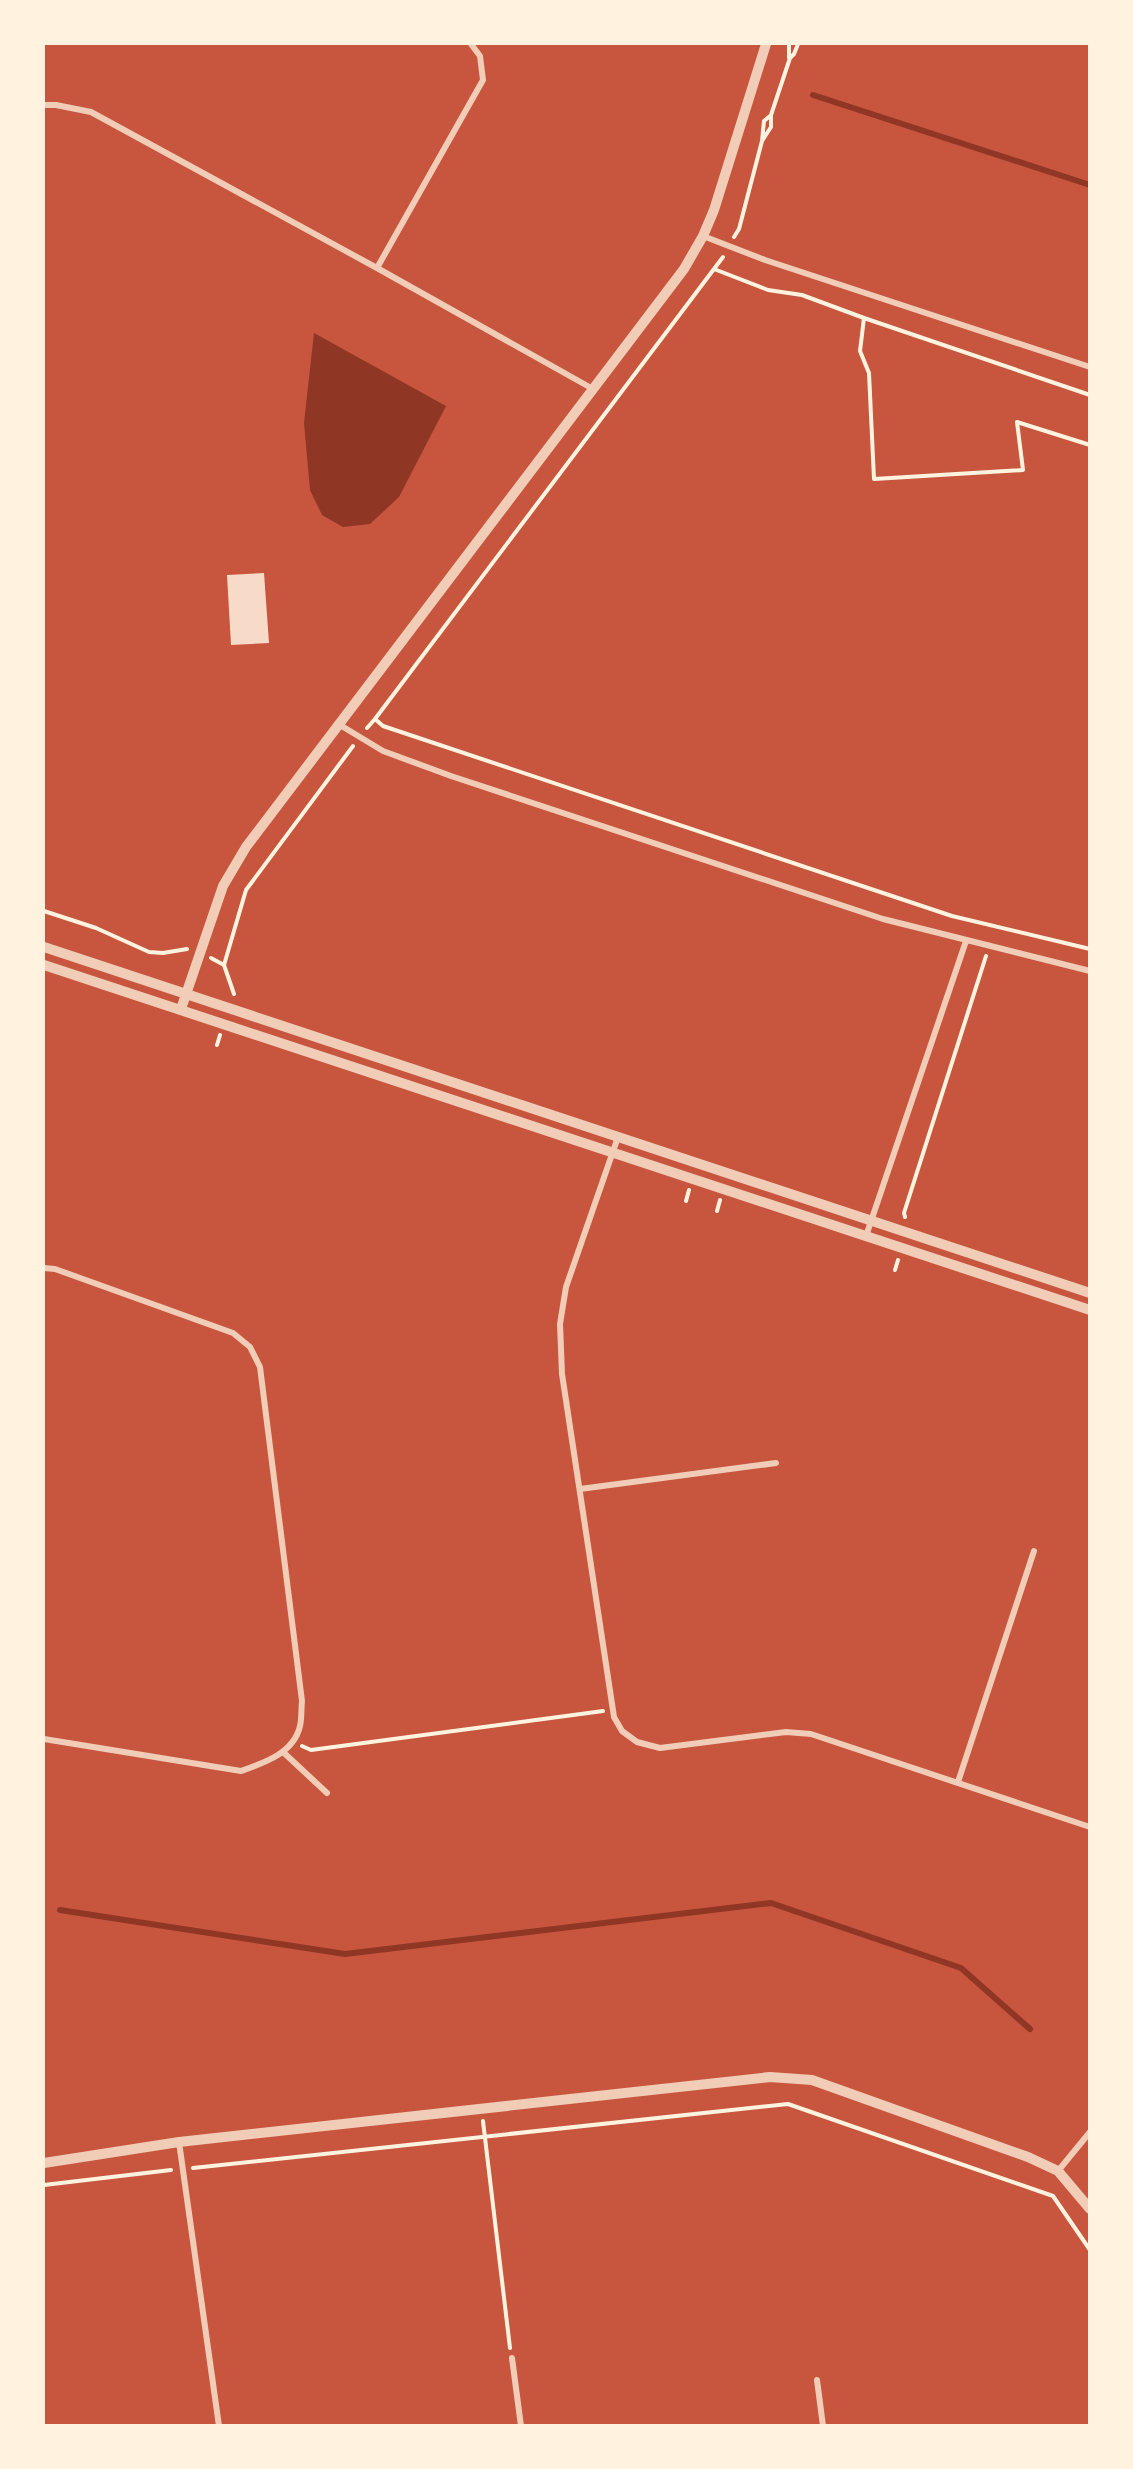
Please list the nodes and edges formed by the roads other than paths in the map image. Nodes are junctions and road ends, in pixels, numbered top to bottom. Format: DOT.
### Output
graph roads {
  1 [pos="471,44"];
  2 [pos="766,44"];
  3 [pos="44,105"];
  4 [pos="703,236"];
  5 [pos="377,268"];
  6 [pos="1089,367"];
  7 [pos="592,389"];
  8 [pos="340,725"];
  9 [pos="966,941"];
  10 [pos="44,947"];
  11 [pos="44,965"];
  12 [pos="1089,971"];
  13 [pos="185,994"];
  14 [pos="181,1009"];
  15 [pos="618,1137"];
  16 [pos="613,1152"];
  17 [pos="872,1221"];
  18 [pos="866,1236"];
  19 [pos="44,1268"];
  20 [pos="1089,1293"];
  21 [pos="1089,1310"];
  22 [pos="776,1463"];
  23 [pos="580,1489"];
  24 [pos="1034,1551"];
  25 [pos="44,1739"];
  26 [pos="283,1752"];
  27 [pos="958,1782"];
  28 [pos="327,1793"];
  29 [pos="1089,1827"];
  30 [pos="1089,2132"];
  31 [pos="179,2142"];
  32 [pos="44,2163"];
  33 [pos="1058,2171"];
  34 [pos="1089,2209"];
  35 [pos="512,2358"];
  36 [pos="817,2380"];
  37 [pos="219,2426"];
  38 [pos="521,2426"];
  39 [pos="823,2426"];
  1 -- 5 [label="street"];
  2 -- 4 [label="street"];
  3 -- 5 [label="street"];
  4 -- 6 [label="street"];
  4 -- 7 [label="street"];
  5 -- 7 [label="street"];
  7 -- 8 [label="street"];
  8 -- 9 [label="street"];
  8 -- 13 [label="street"];
  9 -- 12 [label="street"];
  9 -- 17 [label="street"];
  10 -- 13 [label="street"];
  11 -- 14 [label="street"];
  13 -- 14 [label="street"];
  13 -- 15 [label="street"];
  14 -- 16 [label="street"];
  15 -- 16 [label="street"];
  15 -- 17 [label="street"];
  16 -- 18 [label="street"];
  16 -- 23 [label="street"];
  17 -- 18 [label="street"];
  17 -- 20 [label="street"];
  18 -- 21 [label="street"];
  19 -- 26 [label="street"];
  22 -- 23 [label="street"];
  23 -- 27 [label="street"];
  24 -- 27 [label="street"];
  25 -- 26 [label="street"];
  26 -- 28 [label="street"];
  27 -- 29 [label="street"];
  30 -- 33 [label="street"];
  31 -- 32 [label="street"];
  31 -- 33 [label="street"];
  31 -- 37 [label="street"];
  33 -- 34 [label="street"];
  35 -- 38 [label="street"];
  36 -- 39 [label="street"];
}
